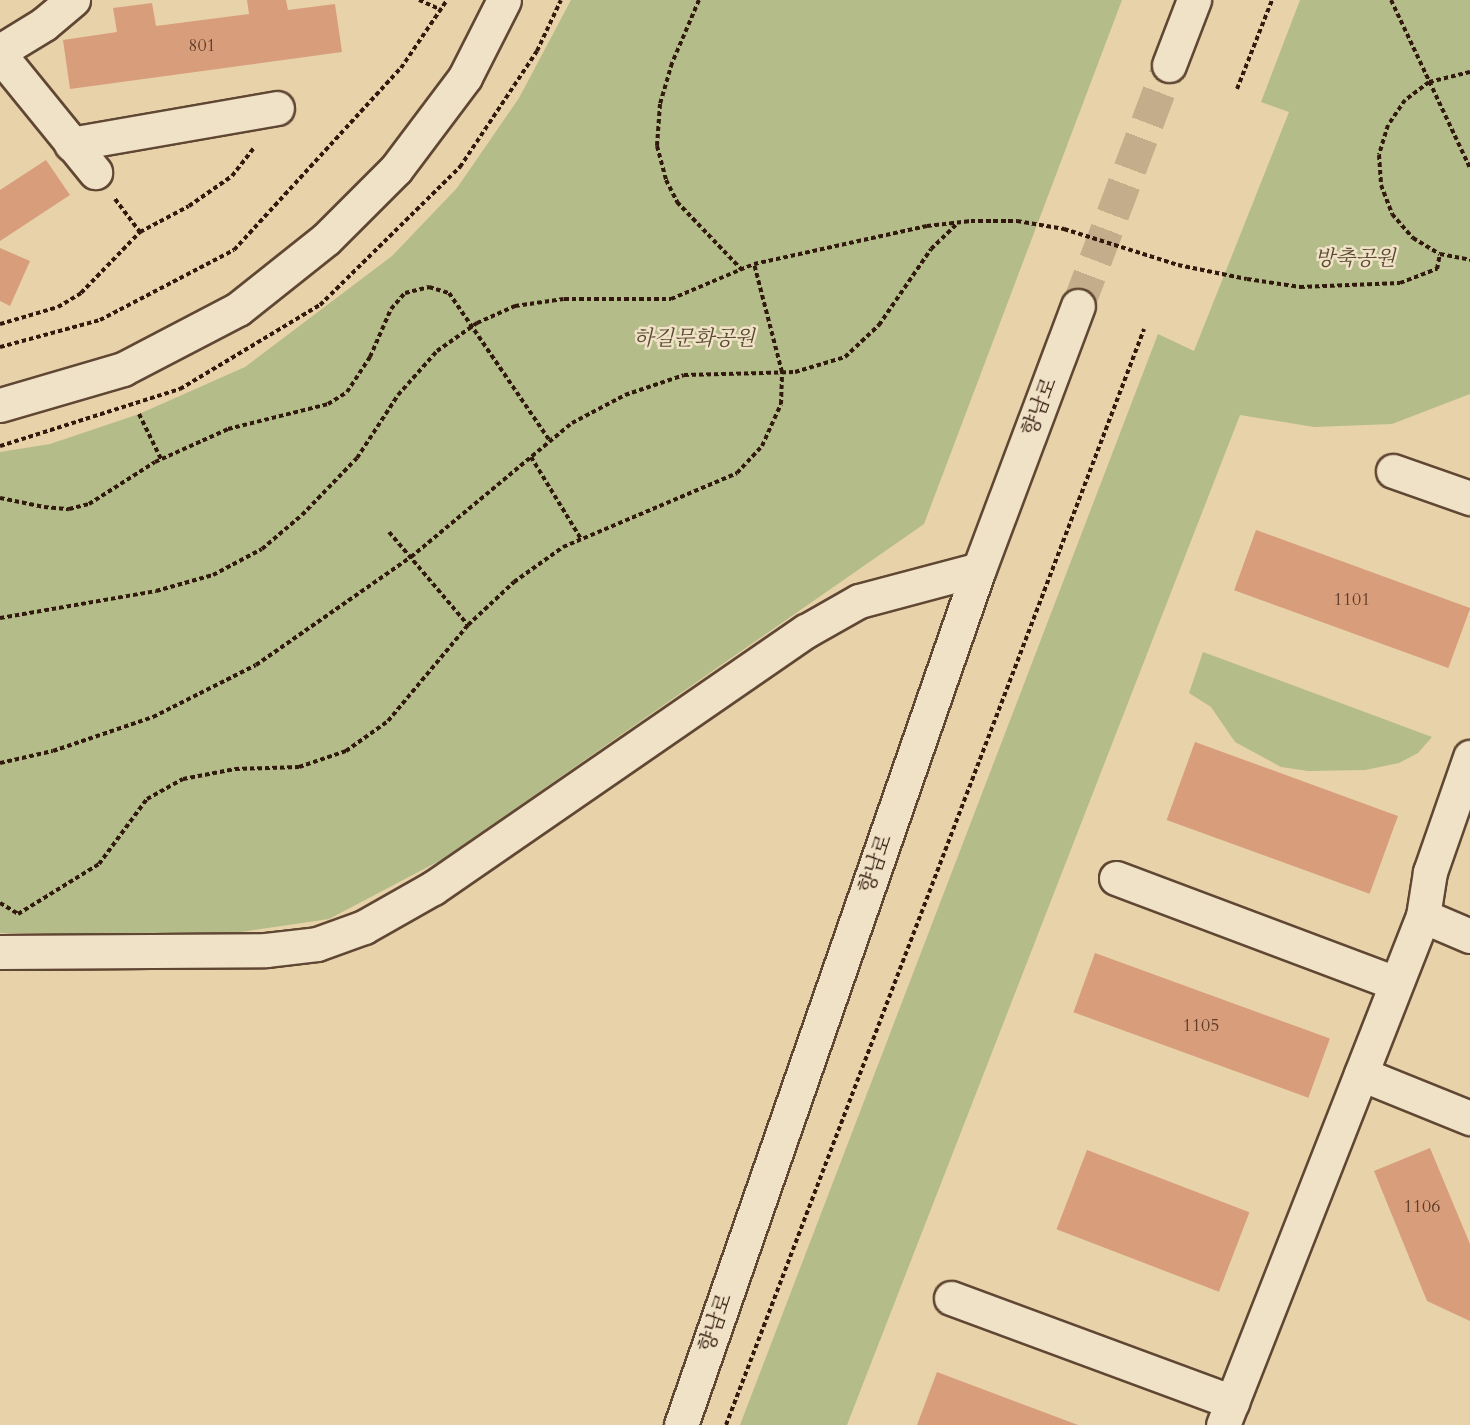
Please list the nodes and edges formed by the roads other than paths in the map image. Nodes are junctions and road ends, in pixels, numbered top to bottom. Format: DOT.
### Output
graph roads {
  1 [pos="73,0"];
  2 [pos="504,0"];
  3 [pos="1194,0"];
  4 [pos="0,53"];
  5 [pos="1169,65"];
  6 [pos="271,109"];
  7 [pos="71,144"];
  8 [pos="94,172"];
  9 [pos="1078,306"];
  10 [pos="0,405"];
  11 [pos="1393,471"];
  12 [pos="1470,498"];
  13 [pos="979,569"];
  14 [pos="1470,756"];
  15 [pos="1116,878"];
  16 [pos="1423,916"];
  17 [pos="1470,936"];
  18 [pos="0,952"];
  19 [pos="1396,983"];
  20 [pos="1361,1074"];
  21 [pos="1470,1118"];
  22 [pos="951,1298"];
  23 [pos="1227,1419"];
  24 [pos="681,1425"];
  1 -- 4 [label="street"];
  2 -- 10 [label="street"];
  3 -- 5 [label="street"];
  4 -- 7 [label="street"];
  6 -- 7 [label="street"];
  7 -- 8 [label="street"];
  9 -- 13 [label="street, 향남로"];
  11 -- 12 [label="street"];
  13 -- 18 [label="street"];
  13 -- 24 [label="street, 향남로"];
  14 -- 16 [label="street"];
  15 -- 19 [label="street"];
  16 -- 17 [label="street"];
  16 -- 19 [label="street"];
  19 -- 20 [label="street"];
  20 -- 21 [label="street"];
  20 -- 23 [label="street"];
  22 -- 23 [label="street"];
}
